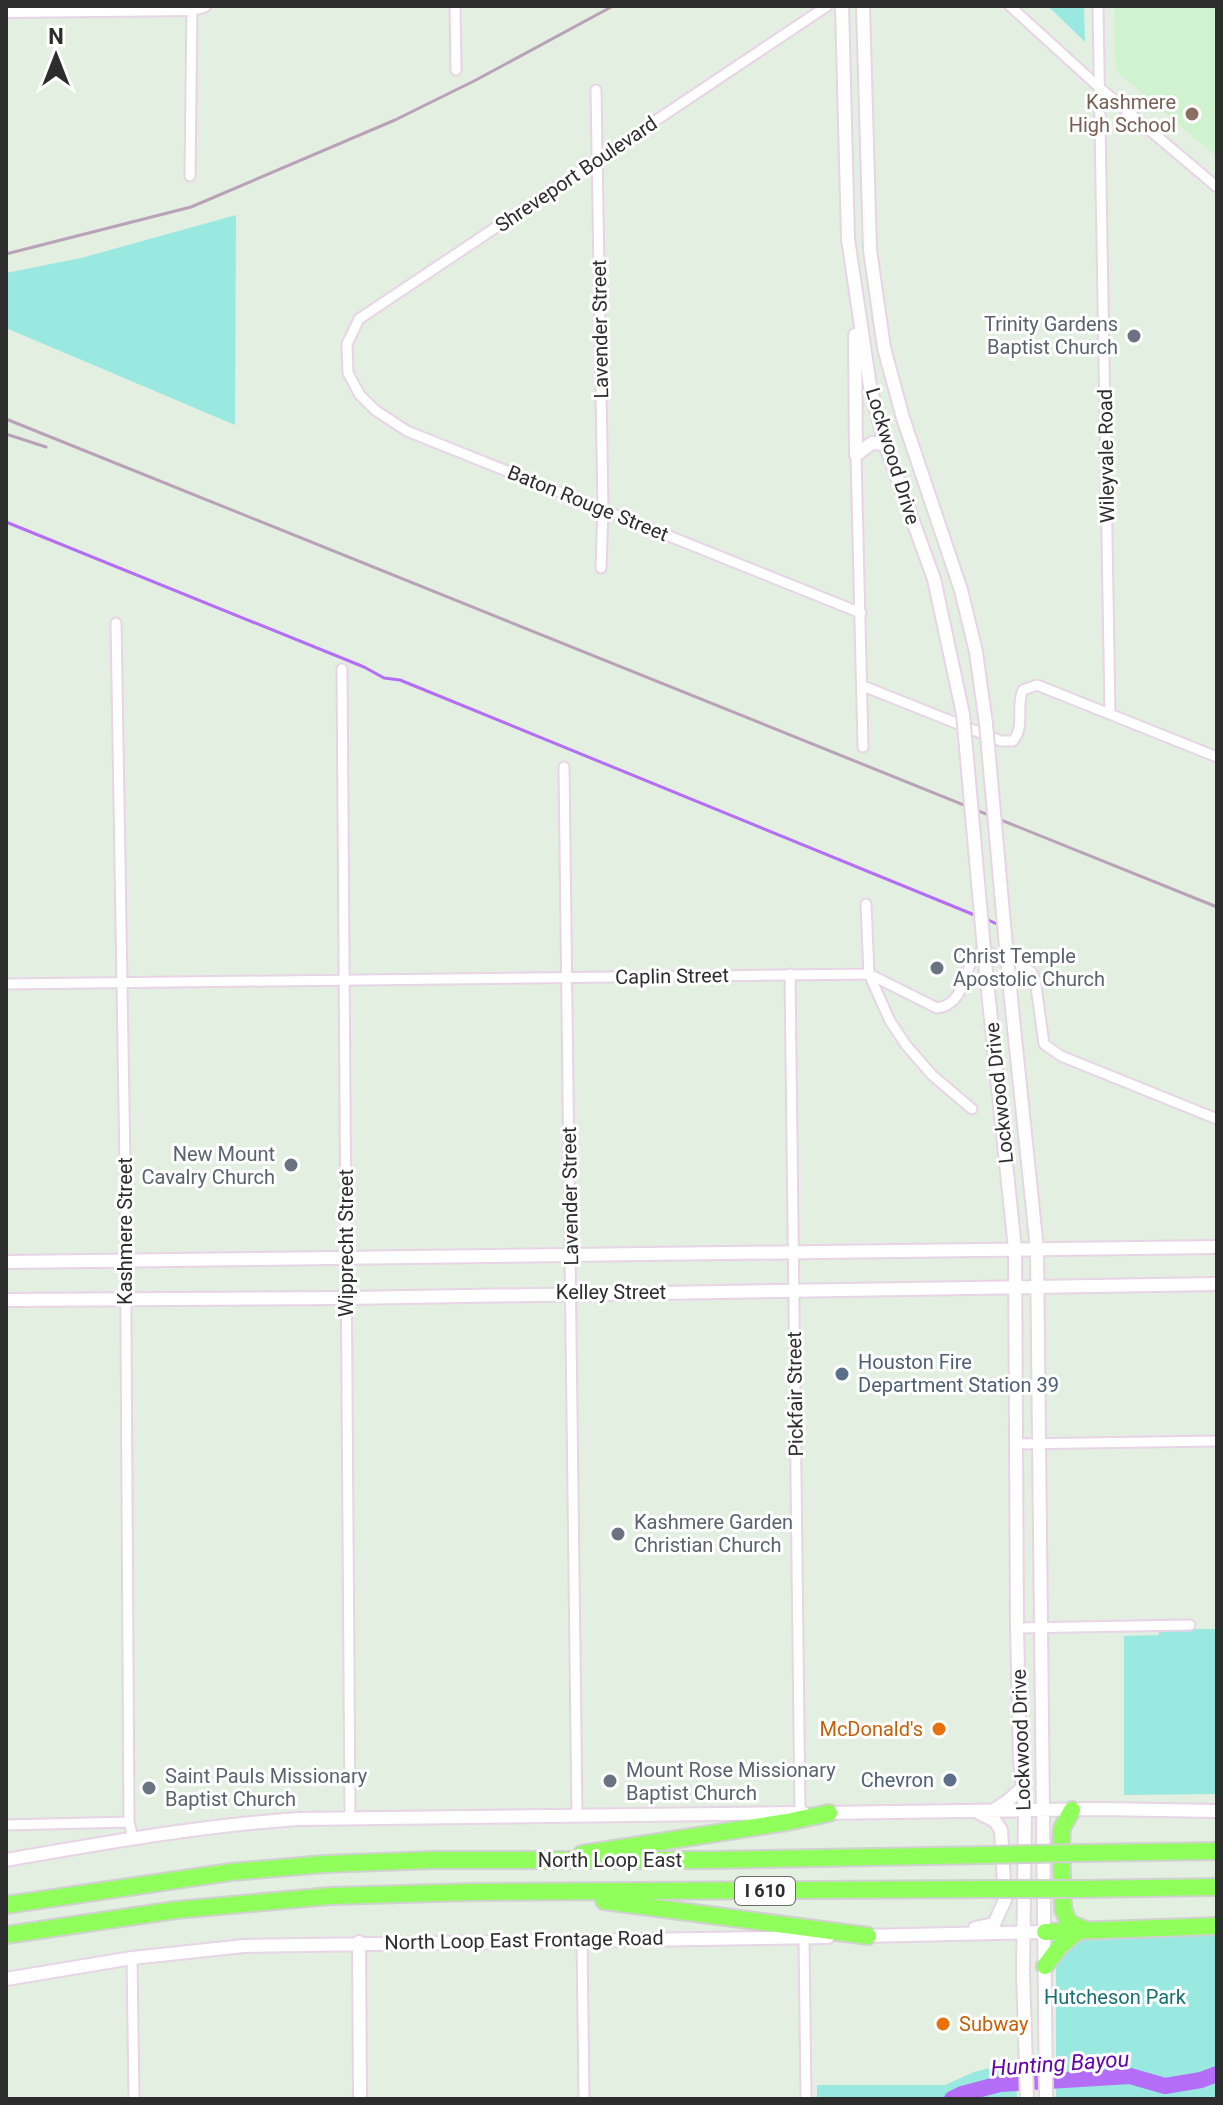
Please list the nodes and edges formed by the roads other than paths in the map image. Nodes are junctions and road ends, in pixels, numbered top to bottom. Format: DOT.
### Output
graph roads {
  1 [pos="455,6"];
  2 [pos="827,6"];
  3 [pos="842,6"];
  4 [pos="863,6"];
  5 [pos="1010,6"];
  6 [pos="1098,6"];
  7 [pos="196,7"];
  8 [pos="6,11"];
  9 [pos="456,70"];
  10 [pos="1101,89"];
  11 [pos="596,90"];
  12 [pos="867,149"];
  13 [pos="846,150"];
  14 [pos="597,160"];
  15 [pos="190,176"];
  16 [pos="1217,187"];
  17 [pos="854,296"];
  18 [pos="348,357"];
  19 [pos="895,388"];
  20 [pos="872,396"];
  21 [pos="885,444"];
  22 [pos="856,455"];
  23 [pos="603,509"];
  24 [pos="601,568"];
  25 [pos="861,613"];
  26 [pos="116,623"];
  27 [pos="342,669"];
  28 [pos="863,686"];
  29 [pos="1110,714"];
  30 [pos="863,747"];
  31 [pos="1217,757"];
  32 [pos="564,767"];
  33 [pos="866,904"];
  34 [pos="790,974"];
  35 [pos="869,974"];
  36 [pos="567,977"];
  37 [pos="344,980"];
  38 [pos="123,983"];
  39 [pos="6,984"];
  40 [pos="972,1109"];
  41 [pos="1217,1119"];
  42 [pos="1217,1247"];
  43 [pos="1015,1249"];
  44 [pos="1037,1249"];
  45 [pos="793,1252"];
  46 [pos="570,1256"];
  47 [pos="346,1259"];
  48 [pos="126,1260"];
  49 [pos="6,1262"];
  50 [pos="1217,1284"];
  51 [pos="1037,1286"];
  52 [pos="1016,1287"];
  53 [pos="794,1291"];
  54 [pos="571,1292"];
  55 [pos="346,1298"];
  56 [pos="126,1299"];
  57 [pos="6,1300"];
  58 [pos="1217,1441"];
  59 [pos="1038,1443"];
  60 [pos="1016,1444"];
  61 [pos="1190,1625"];
  62 [pos="1017,1628"];
  63 [pos="1040,1628"];
  64 [pos="1023,1787"];
  65 [pos="1045,1810"];
  66 [pos="1072,1810"];
  67 [pos="1025,1811"];
  68 [pos="1217,1811"];
  69 [pos="984,1812"];
  70 [pos="800,1813"];
  71 [pos="829,1813"];
  72 [pos="577,1816"];
  73 [pos="350,1817"];
  74 [pos="129,1822"];
  75 [pos="6,1825"];
  76 [pos="133,1838"];
  77 [pos="1217,1851"];
  78 [pos="6,1860"];
  79 [pos="557,1860"];
  80 [pos="1217,1887"];
  81 [pos="89,1891"];
  82 [pos="6,1893"];
  83 [pos="543,1893"];
  84 [pos="6,1905"];
  85 [pos="102,1920"];
  86 [pos="1217,1926"];
  87 [pos="1082,1930"];
  88 [pos="1045,1932"];
  89 [pos="1025,1934"];
  90 [pos="6,1935"];
  91 [pos="942,1935"];
  92 [pos="868,1936"];
  93 [pos="804,1937"];
  94 [pos="582,1939"];
  95 [pos="359,1942"];
  96 [pos="6,1945"];
  97 [pos="132,1958"];
  98 [pos="1045,1966"];
  99 [pos="6,1979"];
  100 [pos="1027,2096"];
  101 [pos="1046,2096"];
  102 [pos="134,2099"];
  103 [pos="360,2099"];
  104 [pos="584,2099"];
  105 [pos="806,2099"];
  1 -- 9 [label="street"];
  2 -- 14 [label="street, Shreveport Boulevard"];
  3 -- 13 [label="main road, Lockwood Drive"];
  4 -- 12 [label="main road, Lockwood Drive"];
  5 -- 10 [label="street"];
  6 -- 10 [label="street, Wileyvale Road"];
  7 -- 8 [label="main road"];
  7 -- 15 [label="street"];
  10 -- 16 [label="street"];
  10 -- 29 [label="street, Wileyvale Road"];
  11 -- 14 [label="street, Lavender Street"];
  12 -- 13 [label="main road"];
  12 -- 19 [label="main road, Lockwood Drive"];
  13 -- 17 [label="main road, Lockwood Drive"];
  14 -- 18 [label="street, Shreveport Boulevard"];
  14 -- 23 [label="street, Lavender Street"];
  17 -- 20 [label="main road, Lockwood Drive"];
  17 -- 22 [label="main road"];
  18 -- 23 [label="street, Baton Rouge Street"];
  19 -- 20 [label="main road"];
  19 -- 44 [label="main road, Lockwood Drive, bridge"];
  20 -- 21 [label="main road, Lockwood Drive"];
  21 -- 22 [label="main road"];
  21 -- 43 [label="main road, Lockwood Drive, bridge"];
  22 -- 25 [label="street, Lockwood Drive"];
  23 -- 24 [label="street, Lavender Street"];
  23 -- 25 [label="street, Baton Rouge Street"];
  25 -- 28 [label="street, Lockwood Drive"];
  26 -- 38 [label="street, Kashmere Street"];
  27 -- 37 [label="street, Wipprecht Street"];
  28 -- 29 [label="street"];
  28 -- 30 [label="street, Lockwood Drive"];
  29 -- 31 [label="street"];
  32 -- 36 [label="street, Lavender Street"];
  33 -- 35 [label="street, Lockwood Drive"];
  34 -- 35 [label="street, Caplin Street"];
  34 -- 36 [label="street, Caplin Street"];
  34 -- 45 [label="street, Pickfair Street"];
  35 -- 40 [label="street, Lockwood Drive"];
  35 -- 41 [label="street, Caplin Street"];
  36 -- 37 [label="street, Caplin Street"];
  36 -- 46 [label="street, Lavender Street"];
  37 -- 38 [label="street, Caplin Street"];
  37 -- 47 [label="street, Wipprecht Street"];
  38 -- 39 [label="street, Caplin Street"];
  38 -- 48 [label="street, Kashmere Street"];
  42 -- 44 [label="main road, Kelley Street"];
  43 -- 44 [label="main road, Kelley Street"];
  43 -- 45 [label="main road, Kelley Street"];
  43 -- 52 [label="main road, Lockwood Drive"];
  44 -- 51 [label="main road, Lockwood Drive"];
  45 -- 46 [label="main road, Kelley Street"];
  45 -- 53 [label="street, Pickfair Street"];
  46 -- 47 [label="main road, Kelley Street"];
  46 -- 54 [label="street, Lavender Street"];
  47 -- 48 [label="main road, Kelley Street"];
  47 -- 55 [label="street, Wipprecht Street"];
  48 -- 49 [label="main road, Kelley Street"];
  48 -- 56 [label="street, Kashmere Street"];
  50 -- 51 [label="main road, Kelley Street"];
  51 -- 52 [label="main road, Kelley Street"];
  51 -- 59 [label="main road, Lockwood Drive"];
  52 -- 53 [label="main road, Kelley Street"];
  52 -- 60 [label="main road, Lockwood Drive"];
  53 -- 54 [label="main road, Kelley Street"];
  53 -- 70 [label="street, Pickfair Street"];
  54 -- 55 [label="main road, Kelley Street"];
  54 -- 72 [label="street, Lavender Street"];
  55 -- 56 [label="main road, Kelley Street"];
  55 -- 73 [label="street, Wipprecht Street"];
  56 -- 57 [label="main road, Kelley Street"];
  56 -- 74 [label="street, Kashmere Street"];
  58 -- 59 [label="street"];
  59 -- 60 [label="street"];
  59 -- 63 [label="main road, Lockwood Drive"];
  60 -- 62 [label="main road, Lockwood Drive"];
  61 -- 63 [label="street"];
  62 -- 63 [label="street"];
  62 -- 64 [label="main road, Lockwood Drive"];
  63 -- 65 [label="main road, Lockwood Drive"];
  64 -- 67 [label="main road, Lockwood Drive"];
  64 -- 69 [label="main road"];
  65 -- 66 [label="main road"];
  65 -- 67 [label="main road"];
  65 -- 88 [label="main road, Lockwood Drive"];
  66 -- 68 [label="main road"];
  66 -- 87 [label="highway"];
  67 -- 69 [label="main road"];
  67 -- 89 [label="main road, Lockwood Drive"];
  69 -- 71 [label="main road"];
  69 -- 91 [label="main road"];
  70 -- 71 [label="main road"];
  70 -- 72 [label="main road"];
  71 -- 79 [label="highway"];
  72 -- 73 [label="main road"];
  73 -- 76 [label="main road"];
  74 -- 75 [label="street"];
  74 -- 76 [label="street, Kashmere Street"];
  76 -- 78 [label="main road"];
  77 -- 79 [label="highway, North Loop East / I 610, bridge"];
  79 -- 81 [label="highway, North Loop East / I 610"];
  80 -- 83 [label="highway, North Loop East / I 610, bridge"];
  81 -- 82 [label="highway"];
  81 -- 84 [label="highway, North Loop East / I 610"];
  83 -- 85 [label="highway, North Loop East / I 610"];
  83 -- 92 [label="highway"];
  85 -- 90 [label="highway, North Loop East / I 610"];
  85 -- 96 [label="highway"];
  86 -- 87 [label="highway"];
  87 -- 88 [label="highway"];
  87 -- 98 [label="highway"];
  88 -- 89 [label="main road, North Loop East Frontage Road"];
  88 -- 98 [label="main road, Lockwood Drive"];
  89 -- 91 [label="main road, North Loop East Frontage Road"];
  89 -- 100 [label="main road, Lockwood Drive"];
  91 -- 92 [label="main road, North Loop East Frontage Road"];
  92 -- 93 [label="main road, North Loop East Frontage Road"];
  93 -- 94 [label="main road, North Loop East Frontage Road"];
  93 -- 105 [label="street"];
  94 -- 95 [label="main road, North Loop East Frontage Road"];
  94 -- 104 [label="street"];
  95 -- 97 [label="main road, North Loop East Frontage Road"];
  95 -- 103 [label="main road"];
  97 -- 99 [label="main road, North Loop East Frontage Road"];
  97 -- 102 [label="street"];
  98 -- 101 [label="main road, Lockwood Drive"];
}
